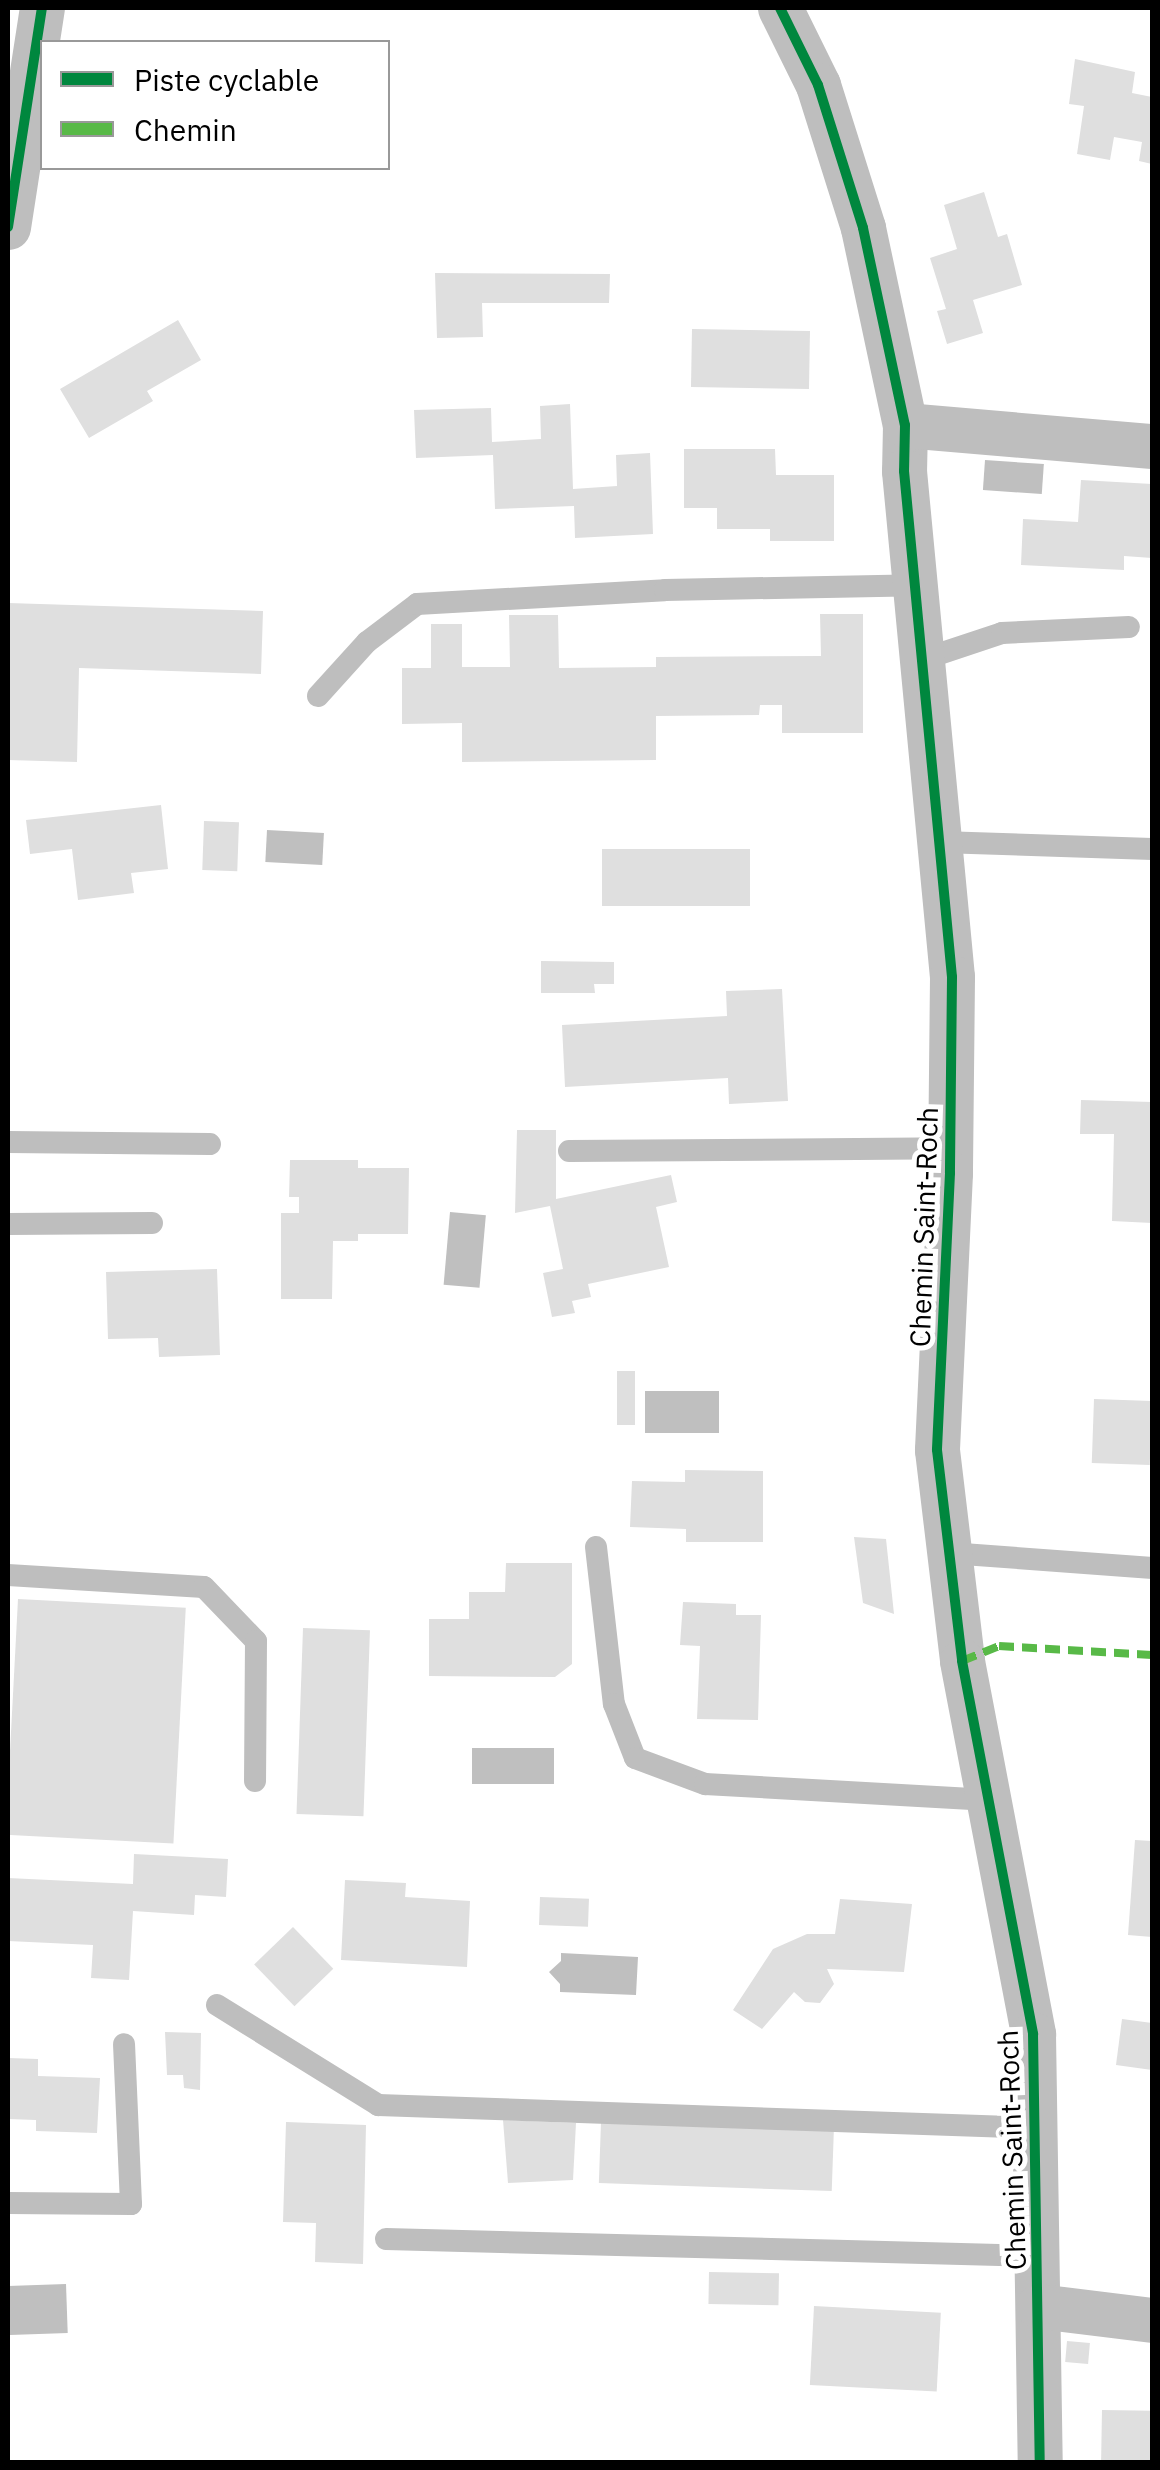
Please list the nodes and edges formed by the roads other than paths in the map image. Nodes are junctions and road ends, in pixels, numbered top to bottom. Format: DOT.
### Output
graph roads {
  1 [pos="42,8"];
  2 [pos="780,8"];
  3 [pos="8,227"];
  4 [pos="905,425"];
  5 [pos="1152,446"];
  6 [pos="917,585"];
  7 [pos="1129,627"];
  8 [pos="924,659"];
  9 [pos="318,696"];
  10 [pos="940,842"];
  11 [pos="1152,849"];
  12 [pos="8,1142"];
  13 [pos="210,1144"];
  14 [pos="950,1148"];
  15 [pos="569,1151"];
  16 [pos="152,1223"];
  17 [pos="8,1224"];
  18 [pos="596,1548"];
  19 [pos="949,1554"];
  20 [pos="1152,1568"];
  21 [pos="8,1575"];
  22 [pos="255,1782"];
  23 [pos="990,1800"];
  24 [pos="217,2006"];
  25 [pos="124,2044"];
  26 [pos="1035,2128"];
  27 [pos="8,2203"];
  28 [pos="386,2239"];
  29 [pos="1038,2256"];
  30 [pos="1038,2306"];
  31 [pos="1152,2320"];
  32 [pos="1040,2462"];
  1 -- 3 [label="street"];
  2 -- 4 [label="street, Chemin Saint-Roch"];
  4 -- 5 [label="street"];
  4 -- 6 [label="street, Chemin Saint-Roch"];
  6 -- 8 [label="street, Chemin Saint-Roch"];
  6 -- 9 [label="lane"];
  7 -- 8 [label="lane"];
  8 -- 10 [label="street, Chemin Saint-Roch"];
  10 -- 11 [label="lane"];
  10 -- 14 [label="street, Chemin Saint-Roch"];
  12 -- 13 [label="lane"];
  14 -- 15 [label="lane"];
  14 -- 19 [label="street, Chemin Saint-Roch"];
  16 -- 17 [label="lane"];
  18 -- 23 [label="lane"];
  19 -- 20 [label="lane"];
  19 -- 23 [label="street, Chemin Saint-Roch"];
  21 -- 22 [label="lane"];
  23 -- 26 [label="street, Chemin Saint-Roch"];
  24 -- 26 [label="lane"];
  25 -- 27 [label="lane"];
  26 -- 29 [label="street, Chemin Saint-Roch"];
  28 -- 29 [label="lane"];
  29 -- 30 [label="street, Chemin Saint-Roch"];
  30 -- 31 [label="street"];
  30 -- 32 [label="street, Chemin Saint-Roch"];
}
